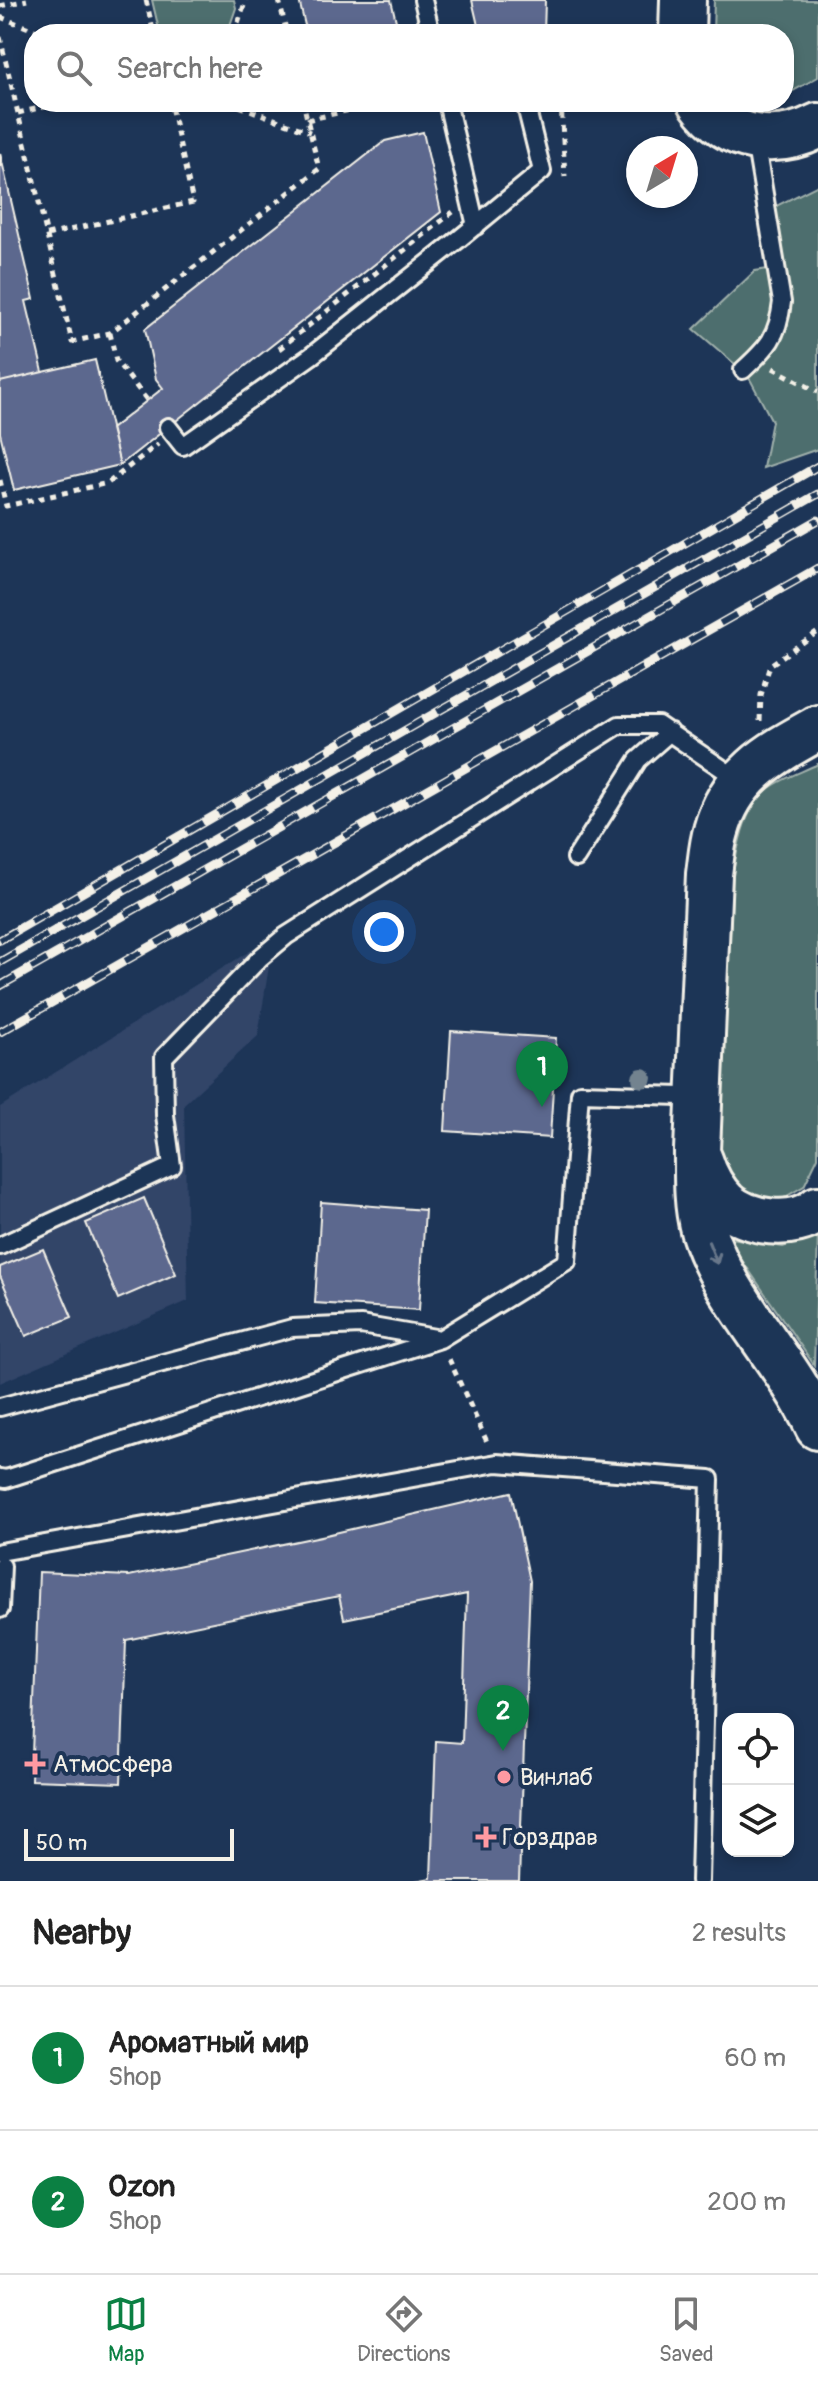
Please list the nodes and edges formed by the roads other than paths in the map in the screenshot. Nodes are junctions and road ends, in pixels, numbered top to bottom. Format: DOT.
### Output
graph roads {
  1 [pos="423,0"];
  2 [pos="683,0"];
  3 [pos="429,24"];
  4 [pos="682,24"];
  5 [pos="449,112"];
  6 [pos="527,112"];
  7 [pos="710,112"];
  8 [pos="812,129"];
  9 [pos="754,138"];
  10 [pos="476,226"];
  11 [pos="743,370"];
  12 [pos="170,430"];
  13 [pos="670,732"];
  14 [pos="789,732"];
  15 [pos="740,781"];
  16 [pos="576,858"];
  17 [pos="682,1096"];
  18 [pos="697,1150"];
  19 [pos="818,1209"];
  20 [pos="0,1246"];
  21 [pos="440,1339"];
  22 [pos="0,1407"];
  23 [pos="818,1427"];
  24 [pos="0,1478"];
  25 [pos="1,1559"];
  26 [pos="0,1609"];
  27 [pos="700,1881"];
  1 -- 3 [label="lane"];
  2 -- 4 [label="street"];
  5 -- 10 [label="lane"];
  6 -- 10 [label="lane"];
  7 -- 9 [label="street"];
  8 -- 9 [label="street"];
  9 -- 11 [label="lane"];
  10 -- 12 [label="lane"];
  13 -- 15 [label="lane"];
  13 -- 16 [label="lane"];
  13 -- 20 [label="lane"];
  14 -- 15 [label="street"];
  15 -- 18 [label="street"];
  17 -- 21 [label="lane"];
  18 -- 19 [label="street"];
  18 -- 23 [label="street, one-way"];
  21 -- 22 [label="lane"];
  21 -- 24 [label="lane"];
  25 -- 26 [label="lane"];
  25 -- 27 [label="lane"];
}
